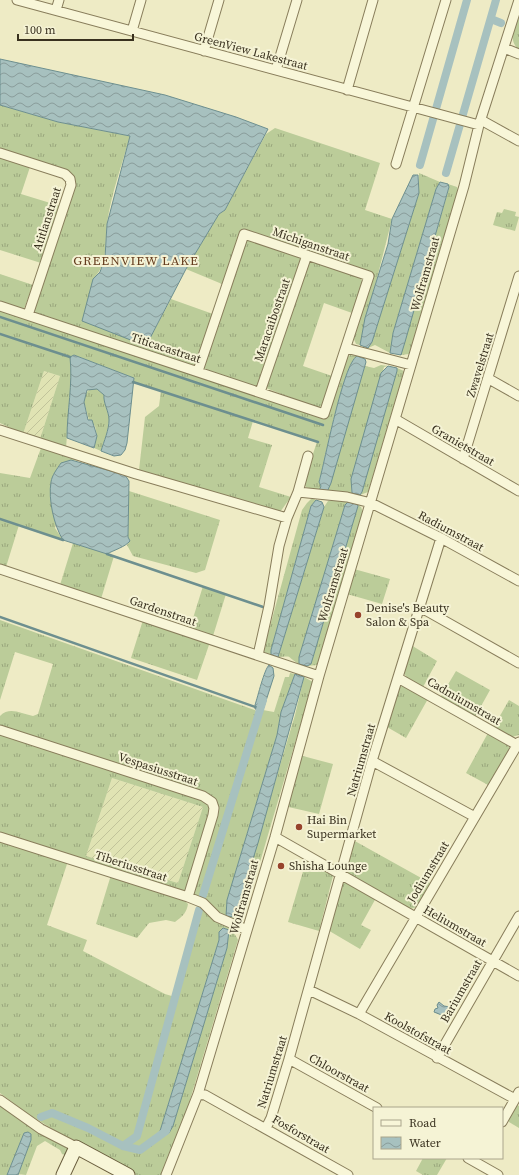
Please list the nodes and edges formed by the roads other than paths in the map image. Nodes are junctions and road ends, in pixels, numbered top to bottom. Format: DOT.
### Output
graph roads {
  1 [pos="17,0"];
  2 [pos="59,0"];
  3 [pos="141,0"];
  4 [pos="220,0"];
  5 [pos="297,0"];
  6 [pos="373,0"];
  7 [pos="446,0"];
  8 [pos="518,6"];
  9 [pos="56,10"];
  10 [pos="132,31"];
  11 [pos="504,48"];
  12 [pos="204,51"];
  13 [pos="519,54"];
  14 [pos="276,70"];
  15 [pos="347,90"];
  16 [pos="418,109"];
  17 [pos="478,123"];
  18 [pos="519,141"];
  19 [pos="0,153"];
  20 [pos="396,164"];
  21 [pos="307,255"];
  22 [pos="519,276"];
  23 [pos="0,306"];
  24 [pos="515,308"];
  25 [pos="28,315"];
  26 [pos="349,349"];
  27 [pos="411,365"];
  28 [pos="198,371"];
  29 [pos="488,379"];
  30 [pos="260,392"];
  31 [pos="519,396"];
  32 [pos="324,414"];
  33 [pos="395,419"];
  34 [pos="0,430"];
  35 [pos="308,456"];
  36 [pos="463,460"];
  37 [pos="519,491"];
  38 [pos="298,492"];
  39 [pos="371,503"];
  40 [pos="287,518"];
  41 [pos="441,538"];
  42 [pos="0,569"];
  43 [pos="519,581"];
  44 [pos="419,608"];
  45 [pos="261,657"];
  46 [pos="519,663"];
  47 [pos="319,676"];
  48 [pos="398,678"];
  49 [pos="0,730"];
  50 [pos="518,744"];
  51 [pos="372,761"];
  52 [pos="475,817"];
  53 [pos="0,836"];
  54 [pos="275,837"];
  55 [pos="341,874"];
  56 [pos="188,897"];
  57 [pos="519,916"];
  58 [pos="416,917"];
  59 [pos="247,930"];
  60 [pos="492,962"];
  61 [pos="519,976"];
  62 [pos="309,990"];
  63 [pos="358,1014"];
  64 [pos="437,1058"];
  65 [pos="289,1060"];
  66 [pos="198,1094"];
  67 [pos="517,1096"];
  68 [pos="0,1100"];
  69 [pos="375,1107"];
  70 [pos="503,1120"];
  71 [pos="266,1128"];
  72 [pos="76,1147"];
  73 [pos="479,1161"];
  74 [pos="63,1175"];
  75 [pos="128,1175"];
  76 [pos="166,1175"];
  77 [pos="348,1175"];
  78 [pos="498,1175"];
  1 -- 9 [label="street, GreenView Lakestraat"];
  2 -- 9 [label="street"];
  3 -- 10 [label="street"];
  4 -- 12 [label="street"];
  5 -- 14 [label="street"];
  6 -- 15 [label="street"];
  7 -- 16 [label="street"];
  8 -- 11 [label="street, Wolframstraat"];
  9 -- 10 [label="street, GreenView Lakestraat"];
  10 -- 12 [label="street, GreenView Lakestraat"];
  11 -- 13 [label="street"];
  11 -- 17 [label="street, Wolframstraat"];
  12 -- 14 [label="street, GreenView Lakestraat"];
  14 -- 15 [label="street, GreenView Lakestraat"];
  15 -- 16 [label="street, GreenView Lakestraat"];
  16 -- 17 [label="street, GreenView Lakestraat"];
  16 -- 20 [label="street"];
  17 -- 18 [label="street, GreenView Lakestraat"];
  17 -- 27 [label="street, Wolframstraat"];
  19 -- 25 [label="street, Atitlanstraat"];
  21 -- 26 [label="street, Michiganstraat"];
  21 -- 28 [label="street, Michiganstraat"];
  21 -- 30 [label="street, Maracaibostraat"];
  22 -- 24 [label="street, Zwavelstraat"];
  23 -- 25 [label="street, Titicacastraat"];
  24 -- 29 [label="street, Zwavelstraat"];
  25 -- 28 [label="street, Titicacastraat"];
  26 -- 27 [label="street"];
  26 -- 32 [label="street, Michiganstraat"];
  27 -- 33 [label="street, Wolframstraat"];
  28 -- 30 [label="street, Titicacastraat"];
  29 -- 31 [label="street"];
  29 -- 36 [label="street, Zwavelstraat"];
  30 -- 32 [label="street, Titicacastraat"];
  33 -- 36 [label="street, Granietstraat"];
  33 -- 39 [label="street, Wolframstraat"];
  34 -- 40 [label="street"];
  35 -- 38 [label="street"];
  36 -- 37 [label="street, Granietstraat"];
  38 -- 39 [label="street, Radiumstraat"];
  38 -- 40 [label="street"];
  39 -- 41 [label="street, Radiumstraat"];
  39 -- 47 [label="street, Wolframstraat"];
  40 -- 45 [label="street"];
  41 -- 43 [label="street, Radiumstraat"];
  41 -- 44 [label="street, Natriumstraat"];
  42 -- 45 [label="street, Gardenstraat"];
  44 -- 46 [label="street"];
  44 -- 48 [label="street, Natriumstraat"];
  45 -- 47 [label="street, Gardenstraat"];
  47 -- 54 [label="street, Wolframstraat"];
  48 -- 50 [label="street, Cadmiumstraat"];
  48 -- 51 [label="street, Natriumstraat"];
  49 -- 56 [label="street, Vespasiusstraat"];
  50 -- 52 [label="street, Jodiumstraat"];
  51 -- 52 [label="street"];
  51 -- 55 [label="street, Natriumstraat"];
  52 -- 58 [label="street, Jodiumstraat"];
  53 -- 56 [label="street, Tiberiusstraat"];
  54 -- 55 [label="street, Heliumstraat"];
  54 -- 59 [label="street, Wolframstraat"];
  55 -- 58 [label="street, Heliumstraat"];
  55 -- 62 [label="street, Natriumstraat"];
  56 -- 59 [label="street, Tiberiusstraat"];
  57 -- 60 [label="street, Bariumstraat"];
  58 -- 60 [label="street, Heliumstraat"];
  58 -- 63 [label="street, Jodiumstraat"];
  59 -- 66 [label="street, Wolframstraat"];
  60 -- 61 [label="street, Heliumstraat"];
  60 -- 64 [label="street, Bariumstraat"];
  62 -- 63 [label="street, Koolstofstraat"];
  62 -- 65 [label="street, Natriumstraat"];
  63 -- 64 [label="street, Koolstofstraat"];
  64 -- 67 [label="street, Koolstofstraat"];
  65 -- 69 [label="street, Chloorstraat"];
  65 -- 71 [label="street, Natriumstraat"];
  66 -- 71 [label="street, Fosforstraat"];
  66 -- 76 [label="street, Wolframstraat"];
  67 -- 70 [label="street"];
  68 -- 72 [label="street"];
  71 -- 77 [label="street, Fosforstraat"];
  72 -- 74 [label="street"];
  72 -- 75 [label="street"];
  73 -- 78 [label="street"];
}
